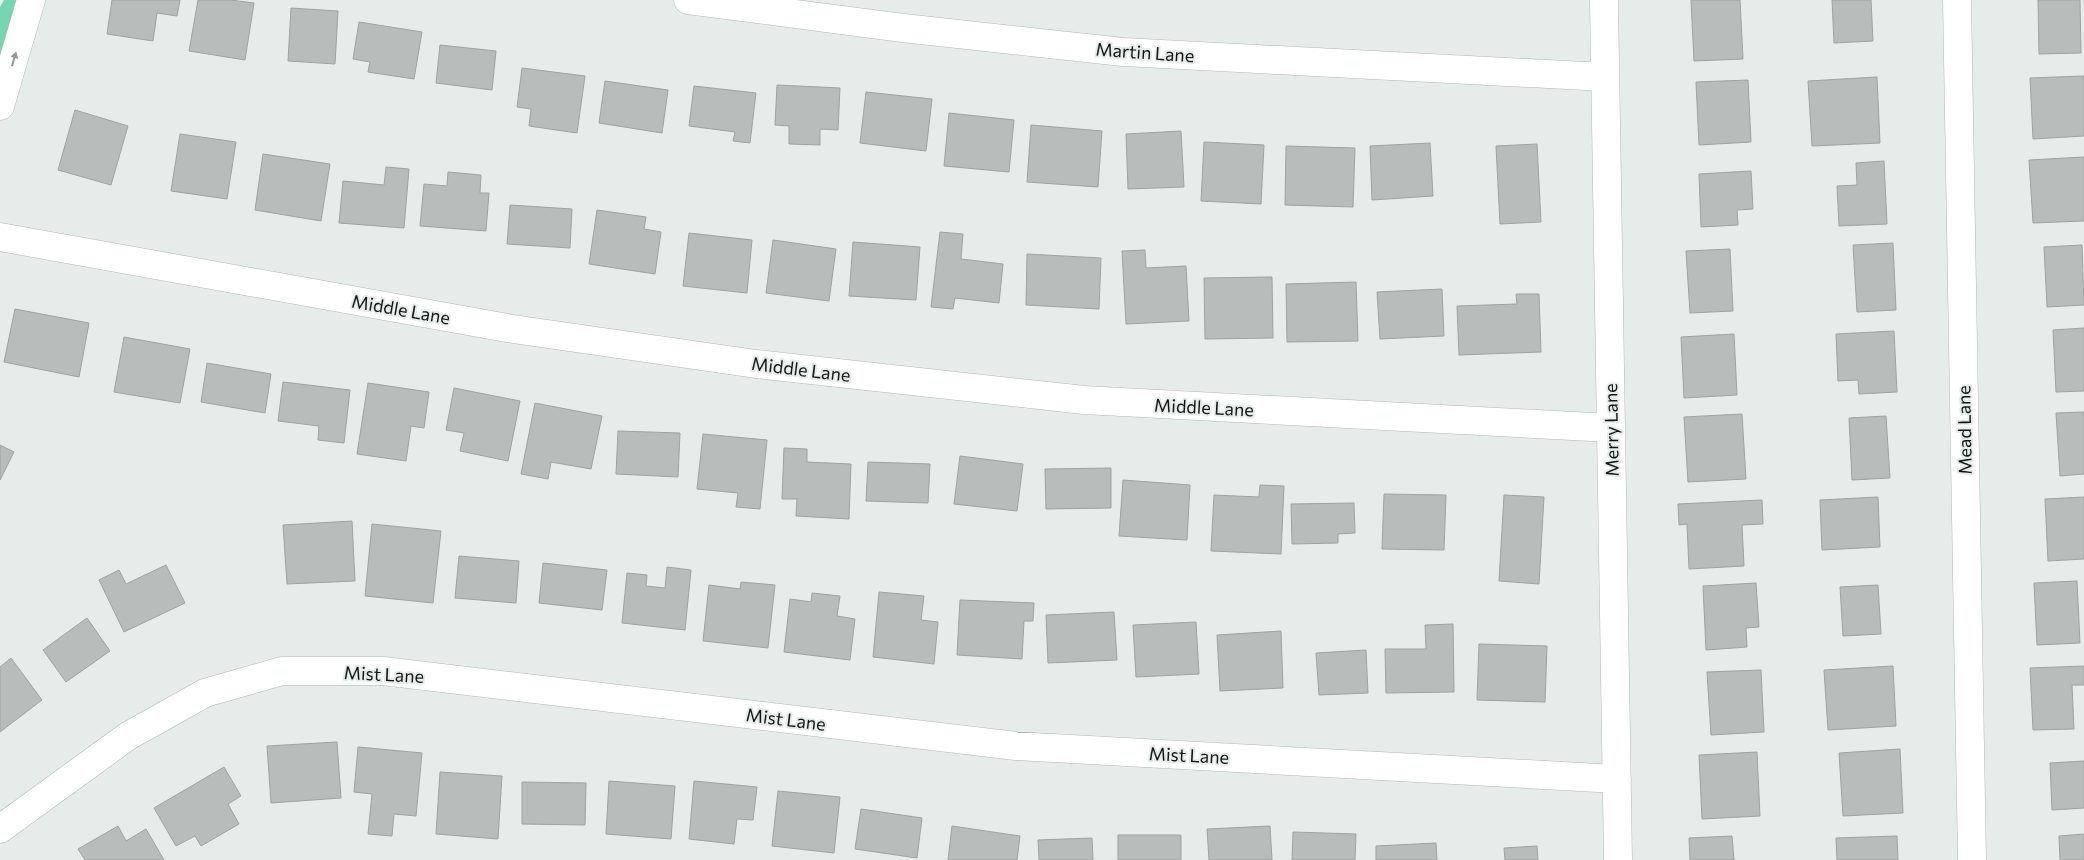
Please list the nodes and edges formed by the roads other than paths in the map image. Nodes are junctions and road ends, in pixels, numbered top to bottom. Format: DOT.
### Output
graph roads {
  1 [pos="31,0"];
  2 [pos="688,0"];
  3 [pos="1604,0"];
  4 [pos="1957,0"];
  5 [pos="1605,76"];
  6 [pos="0,106"];
  7 [pos="0,237"];
  8 [pos="1611,428"];
  9 [pos="1617,779"];
  10 [pos="0,829"];
  11 [pos="1618,860"];
  12 [pos="1972,860"];
  6 -- 1 [label="street, one-way"];
  2 -- 5 [label="street, Martin Lane"];
  3 -- 5 [label="street, Merry Lane"];
  4 -- 12 [label="street, Mead Lane"];
  5 -- 8 [label="street, Merry Lane"];
  7 -- 8 [label="street, Middle Lane"];
  8 -- 9 [label="street, Merry Lane"];
  9 -- 10 [label="street, Mist Lane"];
  9 -- 11 [label="street, Merry Lane"];
}
